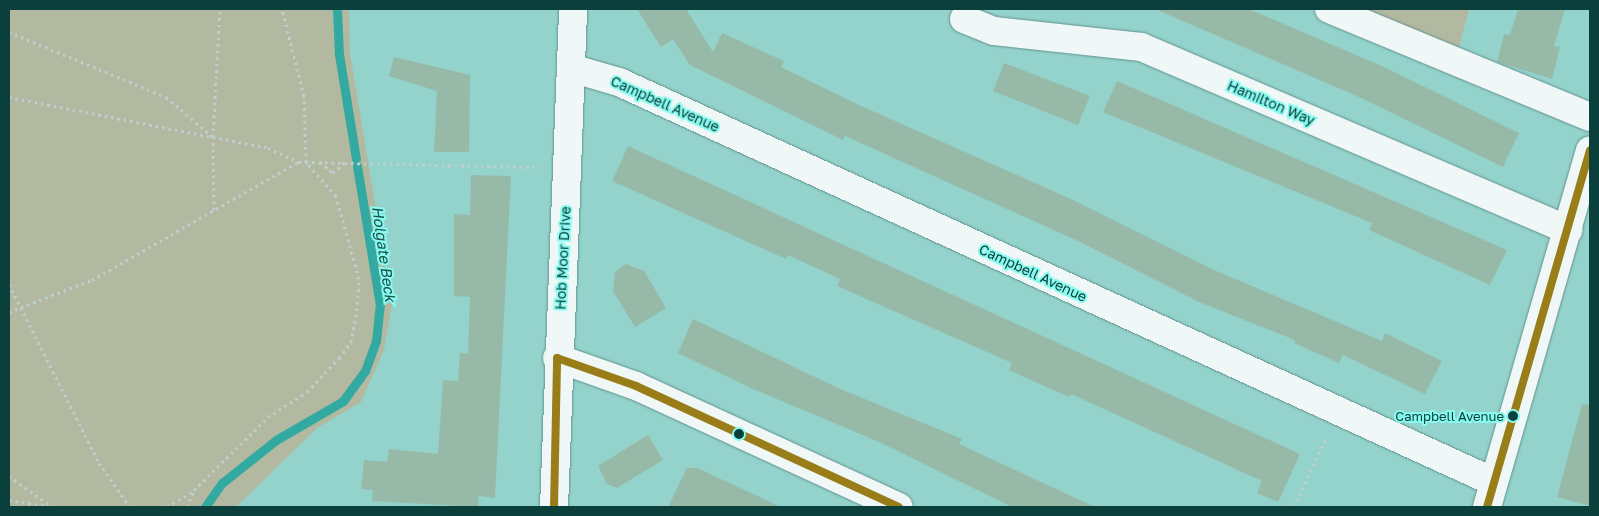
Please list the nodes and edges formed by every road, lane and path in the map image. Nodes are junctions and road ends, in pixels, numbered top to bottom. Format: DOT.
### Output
graph roads {
  1 [pos="220,9"];
  2 [pos="282,9"];
  3 [pos="573,9"];
  4 [pos="1329,9"];
  5 [pos="964,19"];
  6 [pos="9,32"];
  7 [pos="571,68"];
  8 [pos="9,97"];
  9 [pos="1590,117"];
  10 [pos="213,137"];
  11 [pos="1590,151"];
  12 [pos="299,162"];
  13 [pos="306,162"];
  14 [pos="320,162"];
  15 [pos="345,162"];
  16 [pos="568,168"];
  17 [pos="214,210"];
  18 [pos="1568,230"];
  19 [pos="9,284"];
  20 [pos="20,309"];
  21 [pos="9,312"];
  22 [pos="557,358"];
  23 [pos="1338,413"];
  24 [pos="9,476"];
  25 [pos="194,490"];
  26 [pos="1490,495"];
  27 [pos="9,500"];
  28 [pos="52,507"];
  29 [pos="130,507"];
  30 [pos="166,507"];
  31 [pos="187,507"];
  32 [pos="554,507"];
  33 [pos="899,507"];
  34 [pos="1294,507"];
  1 -- 10 [label="path"];
  2 -- 13 [label="path"];
  3 -- 7 [label="street, Hob Moor Drive"];
  4 -- 9 [label="street"];
  5 -- 18 [label="street, Hamilton Way"];
  6 -- 10 [label="path"];
  7 -- 16 [label="street, Hob Moor Drive"];
  7 -- 23 [label="street, Campbell Avenue"];
  8 -- 10 [label="path"];
  10 -- 12 [label="path"];
  10 -- 17 [label="path"];
  11 -- 18 [label="street"];
  12 -- 13 [label="path"];
  12 -- 17 [label="path"];
  13 -- 14 [label="path"];
  13 -- 25 [label="path"];
  14 -- 15 [label="path"];
  14 -- 15 [label="path"];
  15 -- 16 [label="path"];
  16 -- 22 [label="street, Hob Moor Drive"];
  17 -- 20 [label="path"];
  18 -- 26 [label="street"];
  19 -- 20 [label="path"];
  20 -- 21 [label="path"];
  20 -- 29 [label="path"];
  22 -- 32 [label="street, Hob Moor Drive"];
  22 -- 33 [label="street"];
  23 -- 26 [label="street, Campbell Avenue"];
  23 -- 34 [label="path"];
  24 -- 28 [label="path"];
  25 -- 30 [label="path"];
  25 -- 31 [label="path"];
  27 -- 28 [label="path"];
}
